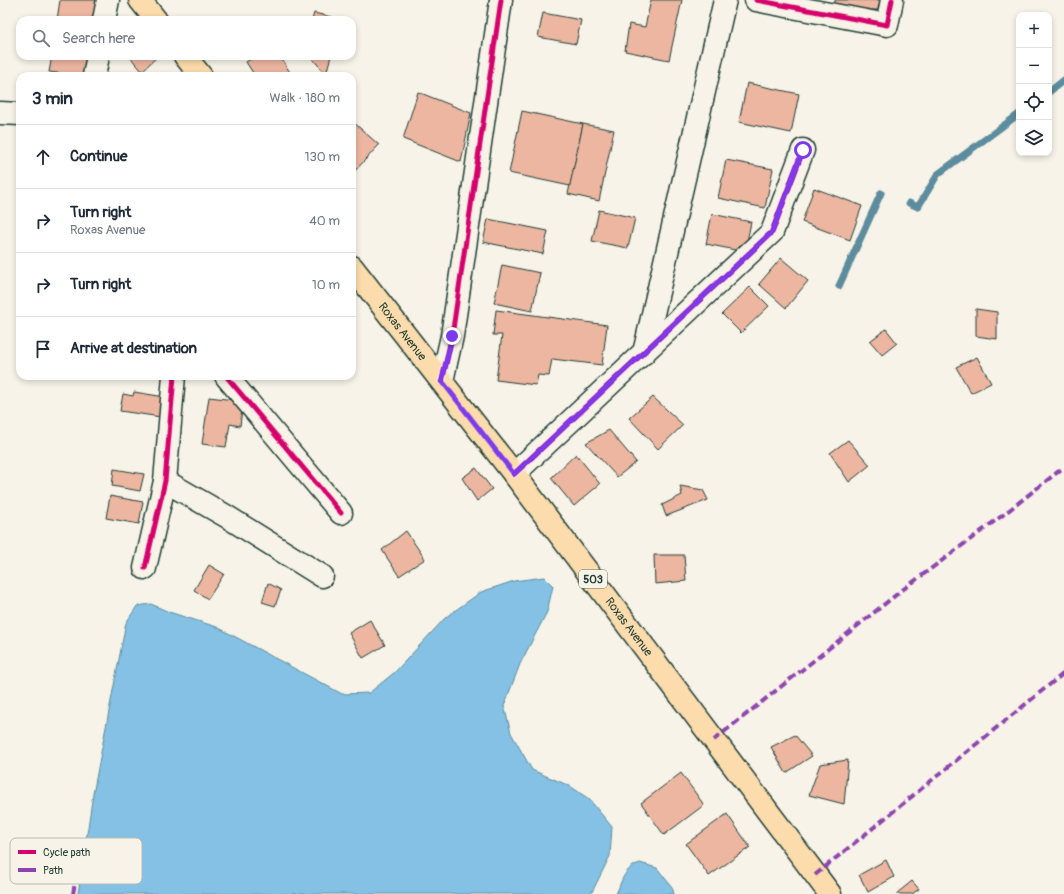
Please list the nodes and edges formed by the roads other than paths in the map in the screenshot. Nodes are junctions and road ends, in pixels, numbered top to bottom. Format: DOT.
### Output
graph roads {
  1 [pos="108,0"];
  2 [pos="140,0"];
  3 [pos="500,0"];
  4 [pos="726,0"];
  5 [pos="758,0"];
  6 [pos="892,0"];
  7 [pos="105,16"];
  8 [pos="153,16"];
  9 [pos="97,60"];
  10 [pos="188,60"];
  11 [pos="95,72"];
  12 [pos="197,72"];
  13 [pos="0,113"];
  14 [pos="16,114"];
  15 [pos="803,150"];
  16 [pos="356,272"];
  17 [pos="644,353"];
  18 [pos="174,380"];
  19 [pos="229,380"];
  20 [pos="442,381"];
  21 [pos="514,474"];
  22 [pos="165,481"];
  23 [pos="341,513"];
  24 [pos="145,568"];
  25 [pos="322,576"];
  26 [pos="830,894"];
  1 -- 7 [label="street"];
  2 -- 8 [label="main road"];
  3 -- 20 [label="street"];
  4 -- 17 [label="street"];
  5 -- 6 [label="street"];
  9 -- 11 [label="street"];
  10 -- 12 [label="main road"];
  13 -- 14 [label="street"];
  15 -- 17 [label="street"];
  16 -- 20 [label="main road, Roxas Avenue / 503"];
  17 -- 21 [label="street"];
  18 -- 22 [label="street"];
  19 -- 23 [label="street"];
  20 -- 21 [label="main road, Roxas Avenue / 503"];
  21 -- 26 [label="main road, Roxas Avenue / 503"];
  22 -- 24 [label="street"];
  22 -- 25 [label="street"];
}
